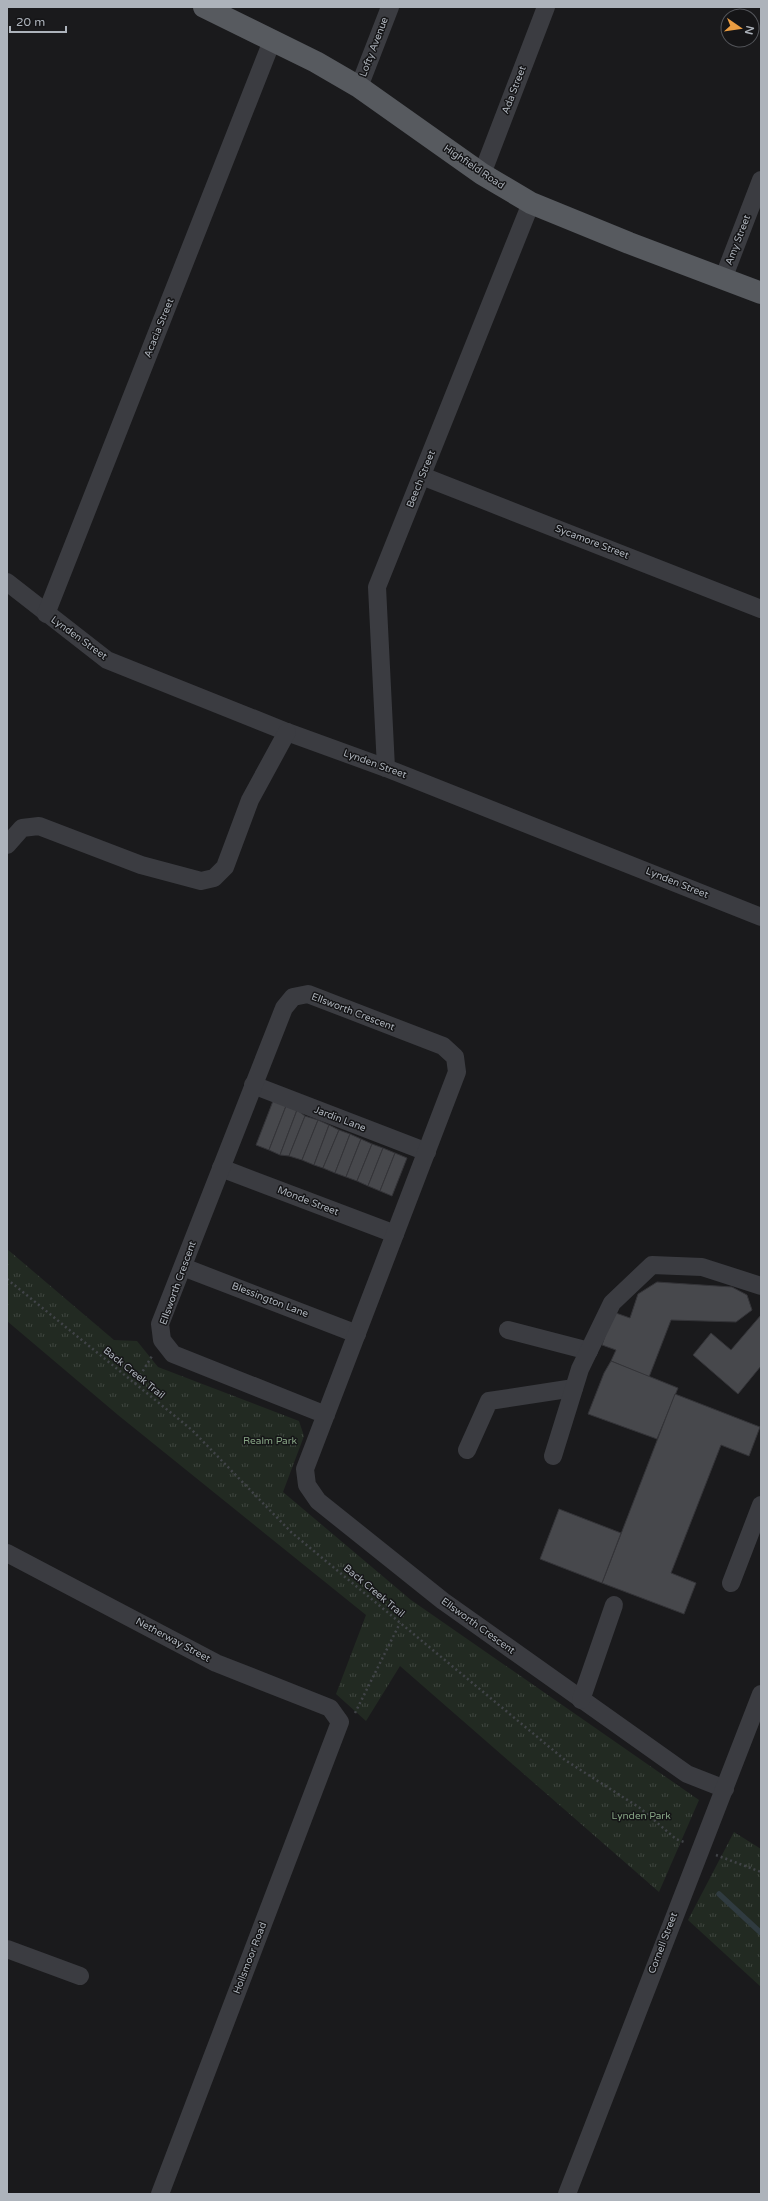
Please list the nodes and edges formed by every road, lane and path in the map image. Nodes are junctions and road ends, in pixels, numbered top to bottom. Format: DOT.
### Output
graph roads {
  1 [pos="204,7"];
  2 [pos="390,7"];
  3 [pos="546,7"];
  4 [pos="272,41"];
  5 [pos="359,87"];
  6 [pos="482,174"];
  7 [pos="761,180"];
  8 [pos="531,203"];
  9 [pos="723,278"];
  10 [pos="761,293"];
  11 [pos="422,476"];
  12 [pos="7,582"];
  13 [pos="761,609"];
  14 [pos="46,614"];
  15 [pos="287,732"];
  16 [pos="386,768"];
  17 [pos="7,844"];
  18 [pos="761,917"];
  19 [pos="254,1085"];
  20 [pos="427,1152"];
  21 [pos="221,1168"];
  22 [pos="395,1234"];
  23 [pos="183,1267"];
  24 [pos="7,1279"];
  25 [pos="761,1286"];
  26 [pos="508,1330"];
  27 [pos="357,1334"];
  28 [pos="162,1340"];
  29 [pos="589,1351"];
  30 [pos="135,1384"];
  31 [pos="574,1388"];
  32 [pos="326,1416"];
  33 [pos="467,1450"];
  34 [pos="553,1456"];
  35 [pos="761,1505"];
  36 [pos="7,1553"];
  37 [pos="731,1583"];
  38 [pos="614,1605"];
  39 [pos="400,1623"];
  40 [pos="581,1700"];
  41 [pos="760,1700"];
  42 [pos="338,1728"];
  43 [pos="725,1789"];
  44 [pos="700,1850"];
  45 [pos="761,1872"];
  46 [pos="7,1949"];
  47 [pos="80,1976"];
  48 [pos="160,2194"];
  49 [pos="567,2194"];
  1 -- 4 [label="main road, Highfield Road"];
  2 -- 5 [label="street, Lofty Avenue"];
  3 -- 6 [label="street, Ada Street"];
  4 -- 5 [label="main road, Highfield Road"];
  4 -- 14 [label="street, Acacia Street"];
  5 -- 6 [label="main road, Highfield Road"];
  6 -- 8 [label="main road, Highfield Road"];
  7 -- 9 [label="street, Amy Street"];
  8 -- 9 [label="main road, Highfield Road"];
  8 -- 11 [label="street, Beech Street"];
  9 -- 10 [label="main road, Highfield Road"];
  11 -- 13 [label="street, Sycamore Street"];
  11 -- 16 [label="street, Beech Street"];
  12 -- 14 [label="street, Lynden Street"];
  14 -- 15 [label="street, Lynden Street"];
  15 -- 16 [label="street, Lynden Street"];
  15 -- 17 [label="street"];
  16 -- 18 [label="street, Lynden Street"];
  19 -- 20 [label="street, Jardin Lane"];
  19 -- 20 [label="street, Ellsworth Crescent"];
  19 -- 21 [label="street, Ellsworth Crescent"];
  20 -- 22 [label="street, Ellsworth Crescent"];
  21 -- 22 [label="street, Monde Street"];
  21 -- 23 [label="street, Ellsworth Crescent"];
  22 -- 27 [label="street, Ellsworth Crescent"];
  23 -- 27 [label="street, Blessington Lane"];
  23 -- 28 [label="street, Ellsworth Crescent"];
  24 -- 30 [label="path, Back Creek Trail"];
  25 -- 29 [label="street"];
  26 -- 29 [label="street"];
  27 -- 32 [label="street, Ellsworth Crescent"];
  28 -- 30 [label="path"];
  28 -- 32 [label="street"];
  29 -- 31 [label="street"];
  30 -- 39 [label="path, Back Creek Trail"];
  31 -- 33 [label="street"];
  31 -- 34 [label="street"];
  32 -- 40 [label="street, Ellsworth Crescent"];
  35 -- 37 [label="street"];
  36 -- 42 [label="street, Netherway Street"];
  38 -- 40 [label="street"];
  39 -- 42 [label="path"];
  39 -- 44 [label="path, Back Creek Trail"];
  40 -- 43 [label="street, Ellsworth Crescent"];
  41 -- 43 [label="street, Cornell Street"];
  42 -- 48 [label="street, Hollsmoor Road"];
  43 -- 44 [label="street, Cornell Street"];
  44 -- 45 [label="path, Back Creek Trail"];
  44 -- 49 [label="street, Cornell Street"];
  46 -- 47 [label="street"];
}
